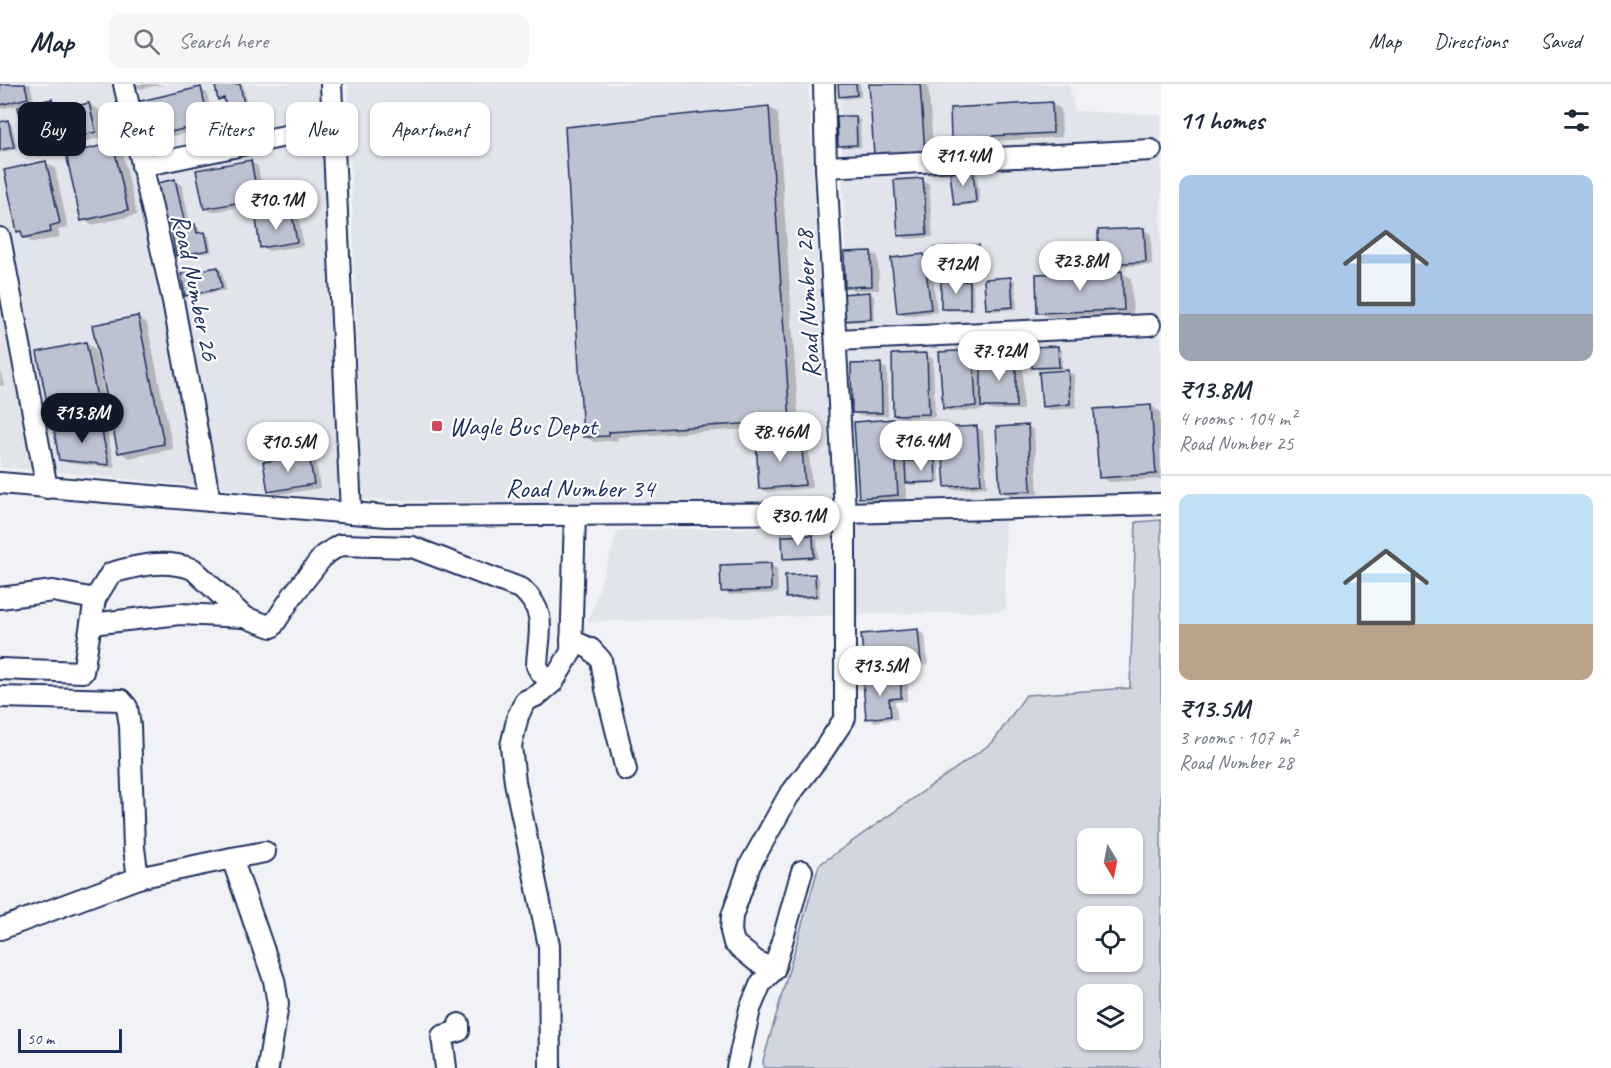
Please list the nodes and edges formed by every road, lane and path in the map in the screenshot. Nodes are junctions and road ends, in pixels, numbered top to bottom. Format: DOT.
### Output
graph roads {
  1 [pos="124,84"];
  2 [pos="331,84"];
  3 [pos="824,84"];
  4 [pos="332,102"];
  5 [pos="286,136"];
  6 [pos="1151,150"];
  7 [pos="334,156"];
  8 [pos="142,166"];
  9 [pos="826,167"];
  10 [pos="0,238"];
  11 [pos="1150,325"];
  12 [pos="837,340"];
  13 [pos="0,483"];
  14 [pos="47,488"];
  15 [pos="210,501"];
  16 [pos="1161,504"];
  17 [pos="351,513"];
  18 [pos="845,513"];
  19 [pos="575,515"];
  20 [pos="0,598"];
  21 [pos="95,599"];
  22 [pos="244,617"];
  23 [pos="91,624"];
  24 [pos="571,640"];
  25 [pos="0,669"];
  26 [pos="553,682"];
  27 [pos="0,697"];
  28 [pos="626,770"];
  29 [pos="265,852"];
  30 [pos="232,858"];
  31 [pos="802,871"];
  32 [pos="138,878"];
  33 [pos="0,929"];
  34 [pos="774,970"];
  35 [pos="459,1024"];
  36 [pos="268,1068"];
  37 [pos="446,1068"];
  38 [pos="550,1068"];
  39 [pos="737,1068"];
  1 -- 8 [label="street, Road Number 26"];
  2 -- 4 [label="street"];
  3 -- 9 [label="street, Road Number 28"];
  5 -- 8 [label="street"];
  6 -- 9 [label="street"];
  7 -- 17 [label="street"];
  8 -- 15 [label="street, Road Number 26"];
  9 -- 12 [label="street, Road Number 28"];
  10 -- 14 [label="street"];
  11 -- 12 [label="street"];
  12 -- 18 [label="street, Road Number 28"];
  13 -- 14 [label="street, Road Number 34"];
  14 -- 15 [label="street, Road Number 34"];
  15 -- 17 [label="street, Road Number 34"];
  16 -- 18 [label="street, Road Number 34"];
  17 -- 19 [label="street, Road Number 34"];
  18 -- 19 [label="street, Road Number 34"];
  18 -- 34 [label="street, Road Number 28"];
  19 -- 24 [label="street"];
  20 -- 21 [label="street"];
  21 -- 22 [label="street"];
  21 -- 23 [label="street"];
  22 -- 23 [label="street"];
  22 -- 26 [label="street"];
  23 -- 25 [label="street"];
  24 -- 26 [label="street"];
  24 -- 28 [label="street"];
  26 -- 38 [label="street"];
  27 -- 32 [label="street"];
  29 -- 30 [label="street"];
  30 -- 32 [label="street"];
  30 -- 36 [label="street"];
  31 -- 34 [label="street"];
  32 -- 33 [label="street"];
  34 -- 39 [label="street"];
  35 -- 37 [label="street"];
}
